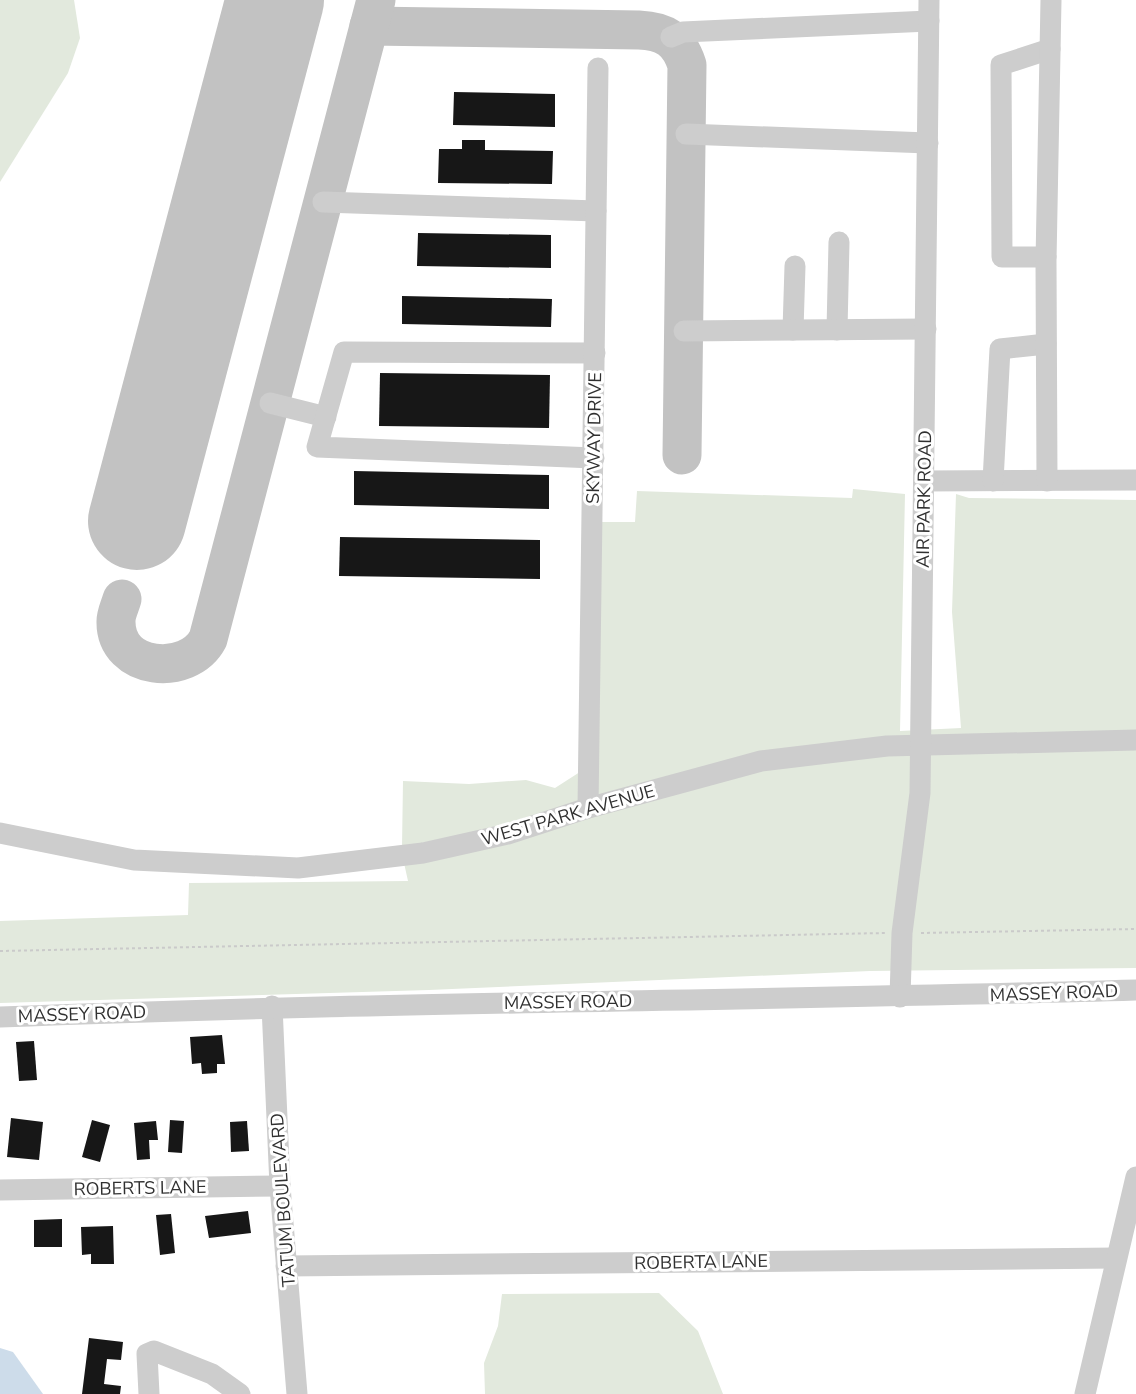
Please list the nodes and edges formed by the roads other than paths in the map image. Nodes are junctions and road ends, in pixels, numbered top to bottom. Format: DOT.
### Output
graph roads {
  1 [pos="1051,0"];
  2 [pos="929,10"];
  3 [pos="671,37"];
  4 [pos="1050,49"];
  5 [pos="598,68"];
  6 [pos="686,134"];
  7 [pos="927,143"];
  8 [pos="323,202"];
  9 [pos="596,211"];
  10 [pos="839,242"];
  11 [pos="1046,257"];
  12 [pos="795,266"];
  13 [pos="926,329"];
  14 [pos="793,330"];
  15 [pos="837,330"];
  16 [pos="684,331"];
  17 [pos="1046,344"];
  18 [pos="595,353"];
  19 [pos="270,403"];
  20 [pos="326,417"];
  21 [pos="594,459"];
  22 [pos="1136,480"];
  23 [pos="993,481"];
  24 [pos="1047,481"];
  25 [pos="924,482"];
  26 [pos="1136,740"];
  27 [pos="921,746"];
  28 [pos="588,808"];
  29 [pos="0,833"];
  30 [pos="1136,990"];
  31 [pos="900,997"];
  32 [pos="272,1006"];
  33 [pos="0,1017"];
  34 [pos="1136,1177"];
  35 [pos="280,1186"];
  36 [pos="0,1190"];
  37 [pos="1116,1258"];
  38 [pos="286,1266"];
  39 [pos="149,1394"];
  40 [pos="240,1394"];
  41 [pos="297,1394"];
  42 [pos="1085,1394"];
  1 -- 4 [label="street"];
  2 -- 3 [label="street"];
  2 -- 7 [label="street, AIR PARK ROAD"];
  4 -- 11 [label="street"];
  4 -- 11 [label="street"];
  5 -- 9 [label="street, SKYWAY DRIVE"];
  6 -- 7 [label="street"];
  7 -- 13 [label="street, AIR PARK ROAD"];
  8 -- 9 [label="street"];
  9 -- 18 [label="street, SKYWAY DRIVE"];
  10 -- 15 [label="street"];
  11 -- 17 [label="street"];
  12 -- 14 [label="street"];
  13 -- 15 [label="street"];
  13 -- 25 [label="street, AIR PARK ROAD"];
  14 -- 15 [label="street"];
  14 -- 16 [label="street"];
  17 -- 23 [label="street"];
  17 -- 24 [label="street"];
  18 -- 20 [label="street"];
  18 -- 21 [label="street, SKYWAY DRIVE"];
  19 -- 20 [label="street"];
  20 -- 21 [label="street"];
  21 -- 28 [label="street, SKYWAY DRIVE"];
  22 -- 24 [label="street"];
  23 -- 24 [label="street"];
  23 -- 25 [label="street"];
  25 -- 27 [label="street, AIR PARK ROAD"];
  26 -- 27 [label="street, WEST PARK AVENUE"];
  27 -- 28 [label="street, WEST PARK AVENUE"];
  27 -- 31 [label="street, AIR PARK ROAD"];
  28 -- 29 [label="street, WEST PARK AVENUE"];
  30 -- 31 [label="street, MASSEY ROAD"];
  31 -- 32 [label="street, MASSEY ROAD"];
  32 -- 33 [label="street, MASSEY ROAD"];
  32 -- 35 [label="street, TATUM BOULEVARD"];
  34 -- 37 [label="street"];
  35 -- 36 [label="street, ROBERTS LANE"];
  35 -- 38 [label="street, TATUM BOULEVARD"];
  37 -- 38 [label="street, ROBERTA LANE"];
  37 -- 42 [label="street"];
  38 -- 41 [label="street, TATUM BOULEVARD"];
  39 -- 40 [label="street"];
}
